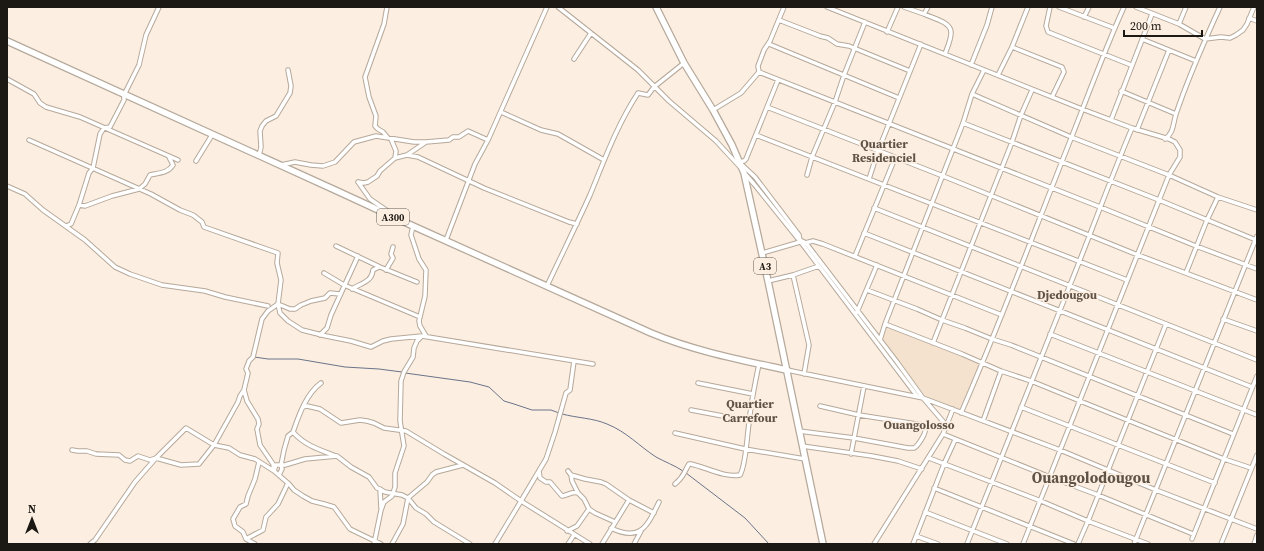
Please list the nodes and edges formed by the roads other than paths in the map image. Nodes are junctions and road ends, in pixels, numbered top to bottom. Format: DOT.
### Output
graph roads {
  1 [pos="159,7"];
  2 [pos="387,7"];
  3 [pos="547,7"];
  4 [pos="558,7"];
  5 [pos="656,7"];
  6 [pos="784,7"];
  7 [pos="827,7"];
  8 [pos="898,7"];
  9 [pos="904,7"];
  10 [pos="928,7"];
  11 [pos="987,7"];
  12 [pos="1028,7"];
  13 [pos="1050,7"];
  14 [pos="1059,7"];
  15 [pos="1089,7"];
  16 [pos="1124,7"];
  17 [pos="1136,7"];
  18 [pos="1186,7"];
  19 [pos="1220,7"];
  20 [pos="1254,7"];
  21 [pos="991,8"];
  22 [pos="924,14"];
  23 [pos="1152,14"];
  24 [pos="1084,17"];
  25 [pos="1249,18"];
  26 [pos="779,20"];
  27 [pos="1257,21"];
  28 [pos="865,22"];
  29 [pos="1179,24"];
  30 [pos="1114,28"];
  31 [pos="887,32"];
  32 [pos="591,34"];
  33 [pos="1142,39"];
  34 [pos="1205,39"];
  35 [pos="7,41"];
  36 [pos="769,44"];
  37 [pos="920,44"];
  38 [pos="1012,47"];
  39 [pos="854,48"];
  40 [pos="1168,50"];
  41 [pos="945,54"];
  42 [pos="1104,54"];
  43 [pos="574,59"];
  44 [pos="1196,61"];
  45 [pos="684,63"];
  46 [pos="971,65"];
  47 [pos="1131,65"];
  48 [pos="288,70"];
  49 [pos="984,70"];
  50 [pos="910,71"];
  51 [pos="759,72"];
  52 [pos="844,75"];
  53 [pos="998,75"];
  54 [pos="778,80"];
  55 [pos="8,81"];
  56 [pos="654,86"];
  57 [pos="1032,90"];
  58 [pos="1121,91"];
  59 [pos="972,94"];
  60 [pos="124,95"];
  61 [pos="1052,96"];
  62 [pos="899,98"];
  63 [pos="835,102"];
  64 [pos="1148,102"];
  65 [pos="767,107"];
  66 [pos="1082,109"];
  67 [pos="713,110"];
  68 [pos="500,112"];
  69 [pos="1176,114"];
  70 [pos="1021,115"];
  71 [pos="1111,120"];
  72 [pos="889,123"];
  73 [pos="963,123"];
  74 [pos="104,128"];
  75 [pos="1132,128"];
  76 [pos="824,130"];
  77 [pos="1137,130"];
  78 [pos="212,134"];
  79 [pos="756,135"];
  80 [pos="1072,137"];
  81 [pos="390,138"];
  82 [pos="1165,139"];
  83 [pos="29,140"];
  84 [pos="488,140"];
  85 [pos="426,142"];
  86 [pos="1012,142"];
  87 [pos="953,148"];
  88 [pos="878,151"];
  89 [pos="407,155"];
  90 [pos="259,156"];
  91 [pos="1120,156"];
  92 [pos="169,157"];
  93 [pos="812,157"];
  94 [pos="395,158"];
  95 [pos="894,158"];
  96 [pos="178,160"];
  97 [pos="604,160"];
  98 [pos="196,161"];
  99 [pos="740,162"];
  100 [pos="1061,162"];
  101 [pos="280,165"];
  102 [pos="93,168"];
  103 [pos="1002,168"];
  104 [pos="743,171"];
  105 [pos="806,175"];
  106 [pos="1169,175"];
  107 [pos="943,176"];
  108 [pos="869,179"];
  109 [pos="468,181"];
  110 [pos="1110,182"];
  111 [pos="884,184"];
  112 [pos="7,186"];
  113 [pos="1051,188"];
  114 [pos="139,189"];
  115 [pos="991,195"];
  116 [pos="1218,197"];
  117 [pos="1159,200"];
  118 [pos="932,204"];
  119 [pos="79,205"];
  120 [pos="1100,207"];
  121 [pos="874,208"];
  122 [pos="1257,210"];
  123 [pos="392,216"];
  124 [pos="1040,216"];
  125 [pos="1207,220"];
  126 [pos="981,222"];
  127 [pos="577,224"];
  128 [pos="66,226"];
  129 [pos="413,226"];
  130 [pos="923,227"];
  131 [pos="1148,227"];
  132 [pos="864,233"];
  133 [pos="1090,235"];
  134 [pos="1256,239"];
  135 [pos="446,240"];
  136 [pos="1030,242"];
  137 [pos="803,243"];
  138 [pos="336,246"];
  139 [pos="971,246"];
  140 [pos="1196,246"];
  141 [pos="392,247"];
  142 [pos="913,252"];
  143 [pos="762,253"];
  144 [pos="1138,255"];
  145 [pos="358,256"];
  146 [pos="855,256"];
  147 [pos="1080,261"];
  148 [pos="877,265"];
  149 [pos="1245,265"];
  150 [pos="819,266"];
  151 [pos="1020,266"];
  152 [pos="380,267"];
  153 [pos="1257,269"];
  154 [pos="386,270"];
  155 [pos="961,272"];
  156 [pos="324,273"];
  157 [pos="1186,273"];
  158 [pos="793,275"];
  159 [pos="904,276"];
  160 [pos="1127,280"];
  161 [pos="417,282"];
  162 [pos="768,282"];
  163 [pos="344,285"];
  164 [pos="547,286"];
  165 [pos="1070,286"];
  166 [pos="352,289"];
  167 [pos="867,290"];
  168 [pos="1011,291"];
  169 [pos="1235,292"];
  170 [pos="340,294"];
  171 [pos="952,296"];
  172 [pos="1257,300"];
  173 [pos="895,301"];
  174 [pos="278,304"];
  175 [pos="1117,305"];
  176 [pos="268,306"];
  177 [pos="858,310"];
  178 [pos="1059,311"];
  179 [pos="856,314"];
  180 [pos="1002,315"];
  181 [pos="420,316"];
  182 [pos="1223,319"];
  183 [pos="942,320"];
  184 [pos="885,324"];
  185 [pos="1166,324"];
  186 [pos="1107,330"];
  187 [pos="1257,331"];
  188 [pos="320,334"];
  189 [pos="1050,334"];
  190 [pos="424,336"];
  191 [pos="992,339"];
  192 [pos="880,340"];
  193 [pos="933,343"];
  194 [pos="1214,343"];
  195 [pos="1157,349"];
  196 [pos="1099,353"];
  197 [pos="1041,358"];
  198 [pos="1257,360"];
  199 [pos="574,361"];
  200 [pos="593,364"];
  201 [pos="759,364"];
  202 [pos="983,364"];
  203 [pos="1204,368"];
  204 [pos="787,370"];
  205 [pos="1001,371"];
  206 [pos="1146,372"];
  207 [pos="804,374"];
  208 [pos="1257,376"];
  209 [pos="1090,377"];
  210 [pos="1031,381"];
  211 [pos="320,383"];
  212 [pos="698,383"];
  213 [pos="864,386"];
  214 [pos="1252,387"];
  215 [pos="244,390"];
  216 [pos="1194,391"];
  217 [pos="753,394"];
  218 [pos="1137,395"];
  219 [pos="918,396"];
  220 [pos="923,398"];
  221 [pos="1080,400"];
  222 [pos="820,406"];
  223 [pos="302,407"];
  224 [pos="1020,407"];
  225 [pos="953,409"];
  226 [pos="1243,409"];
  227 [pos="691,410"];
  228 [pos="961,413"];
  229 [pos="859,415"];
  230 [pos="1186,415"];
  231 [pos="1257,415"];
  232 [pos="1128,420"];
  233 [pos="749,421"];
  234 [pos="983,421"];
  235 [pos="947,426"];
  236 [pos="1069,426"];
  237 [pos="400,429"];
  238 [pos="799,431"];
  239 [pos="293,432"];
  240 [pos="1011,432"];
  241 [pos="675,433"];
  242 [pos="943,434"];
  243 [pos="1233,434"];
  244 [pos="854,438"];
  245 [pos="1176,439"];
  246 [pos="955,440"];
  247 [pos="214,445"];
  248 [pos="1118,445"];
  249 [pos="802,446"];
  250 [pos="745,449"];
  251 [pos="72,450"];
  252 [pos="1060,450"];
  253 [pos="851,454"];
  254 [pos="337,456"];
  255 [pos="1001,457"];
  256 [pos="156,458"];
  257 [pos="805,458"];
  258 [pos="929,458"];
  259 [pos="1257,458"];
  260 [pos="1224,459"];
  261 [pos="259,462"];
  262 [pos="944,464"];
  263 [pos="1166,464"];
  264 [pos="281,465"];
  265 [pos="463,465"];
  266 [pos="1251,468"];
  267 [pos="922,469"];
  268 [pos="274,470"];
  269 [pos="568,470"];
  270 [pos="1108,471"];
  271 [pos="539,472"];
  272 [pos="279,475"];
  273 [pos="571,475"];
  274 [pos="1050,477"];
  275 [pos="991,482"];
  276 [pos="288,483"];
  277 [pos="1214,483"];
  278 [pos="675,484"];
  279 [pos="934,488"];
  280 [pos="380,489"];
  281 [pos="1156,490"];
  282 [pos="393,493"];
  283 [pos="578,493"];
  284 [pos="1098,495"];
  285 [pos="408,498"];
  286 [pos="629,500"];
  287 [pos="521,501"];
  288 [pos="1041,501"];
  289 [pos="659,502"];
  290 [pos="982,507"];
  291 [pos="1205,508"];
  292 [pos="589,509"];
  293 [pos="381,510"];
  294 [pos="925,512"];
  295 [pos="654,513"];
  296 [pos="1146,515"];
  297 [pos="1231,519"];
  298 [pos="615,522"];
  299 [pos="1088,522"];
  300 [pos="1030,527"];
  301 [pos="611,528"];
  302 [pos="1257,529"];
  303 [pos="642,530"];
  304 [pos="972,530"];
  305 [pos="567,531"];
  306 [pos="1194,534"];
  307 [pos="574,535"];
  308 [pos="1257,535"];
  309 [pos="916,536"];
  310 [pos="246,539"];
  311 [pos="1136,539"];
  312 [pos="1192,539"];
  313 [pos="375,543"];
  314 [pos="90,544"];
  315 [pos="255,544"];
  316 [pos="381,544"];
  317 [pos="392,544"];
  318 [pos="470,544"];
  319 [pos="495,544"];
  320 [pos="568,544"];
  321 [pos="590,544"];
  322 [pos="602,544"];
  323 [pos="634,544"];
  324 [pos="823,544"];
  325 [pos="874,544"];
  326 [pos="913,544"];
  327 [pos="938,544"];
  328 [pos="967,544"];
  329 [pos="1007,544"];
  330 [pos="1023,544"];
  331 [pos="1074,544"];
  332 [pos="1078,544"];
  333 [pos="1134,544"];
  334 [pos="1148,544"];
  335 [pos="1221,544"];
  336 [pos="1254,544"];
  1 -- 60 [label="street"];
  2 -- 81 [label="street"];
  3 -- 68 [label="street"];
  4 -- 32 [label="street"];
  5 -- 45 [label="highway, A3"];
  6 -- 26 [label="street"];
  7 -- 28 [label="street"];
  8 -- 31 [label="street"];
  9 -- 22 [label="street"];
  10 -- 22 [label="street"];
  11 -- 21 [label="street"];
  12 -- 38 [label="street"];
  13 -- 42 [label="street"];
  14 -- 24 [label="street"];
  15 -- 24 [label="street"];
  16 -- 30 [label="street"];
  17 -- 23 [label="street"];
  18 -- 29 [label="street"];
  19 -- 34 [label="street"];
  20 -- 25 [label="street"];
  21 -- 46 [label="street"];
  22 -- 41 [label="street"];
  23 -- 29 [label="street"];
  23 -- 33 [label="street"];
  24 -- 30 [label="street"];
  25 -- 27 [label="street"];
  25 -- 34 [label="street"];
  26 -- 36 [label="street"];
  26 -- 39 [label="street"];
  28 -- 31 [label="street"];
  28 -- 39 [label="street"];
  29 -- 34 [label="street"];
  30 -- 42 [label="street"];
  31 -- 37 [label="street"];
  32 -- 43 [label="street"];
  32 -- 56 [label="street"];
  33 -- 40 [label="street"];
  33 -- 47 [label="street"];
  34 -- 44 [label="street"];
  35 -- 60 [label="highway, A300"];
  36 -- 51 [label="street"];
  36 -- 52 [label="street"];
  37 -- 41 [label="street"];
  37 -- 50 [label="street"];
  38 -- 53 [label="street"];
  38 -- 61 [label="street"];
  39 -- 50 [label="street"];
  39 -- 52 [label="street"];
  40 -- 44 [label="street"];
  40 -- 64 [label="street"];
  41 -- 46 [label="street"];
  42 -- 47 [label="street"];
  42 -- 66 [label="street"];
  44 -- 69 [label="street"];
  45 -- 56 [label="street"];
  45 -- 67 [label="highway, A3"];
  46 -- 49 [label="street"];
  47 -- 58 [label="street"];
  48 -- 90 [label="street"];
  49 -- 53 [label="street"];
  49 -- 59 [label="street"];
  50 -- 62 [label="street"];
  51 -- 54 [label="street"];
  51 -- 67 [label="street"];
  52 -- 62 [label="street"];
  52 -- 63 [label="street"];
  53 -- 57 [label="street"];
  54 -- 63 [label="street"];
  54 -- 65 [label="street"];
  55 -- 74 [label="street"];
  56 -- 97 [label="street"];
  56 -- 104 [label="street"];
  57 -- 61 [label="street"];
  57 -- 70 [label="street"];
  58 -- 64 [label="street"];
  58 -- 71 [label="street"];
  59 -- 70 [label="street"];
  59 -- 73 [label="street"];
  60 -- 74 [label="street"];
  60 -- 78 [label="highway, A300"];
  61 -- 66 [label="street"];
  62 -- 72 [label="street"];
  63 -- 72 [label="street"];
  63 -- 76 [label="street"];
  64 -- 69 [label="street"];
  64 -- 77 [label="street"];
  65 -- 76 [label="street"];
  65 -- 79 [label="street"];
  66 -- 71 [label="street"];
  66 -- 80 [label="street"];
  67 -- 99 [label="highway, A3"];
  68 -- 84 [label="street"];
  68 -- 97 [label="street"];
  69 -- 82 [label="street"];
  70 -- 80 [label="street"];
  70 -- 86 [label="street"];
  71 -- 75 [label="street"];
  72 -- 87 [label="street"];
  72 -- 88 [label="street"];
  73 -- 86 [label="street"];
  73 -- 87 [label="street"];
  74 -- 92 [label="street"];
  74 -- 102 [label="street"];
  75 -- 77 [label="street"];
  75 -- 91 [label="street"];
  76 -- 88 [label="street"];
  76 -- 93 [label="street"];
  77 -- 82 [label="street"];
  78 -- 90 [label="highway, A300"];
  78 -- 98 [label="street"];
  79 -- 93 [label="street"];
  79 -- 99 [label="street"];
  80 -- 91 [label="street"];
  80 -- 100 [label="street"];
  81 -- 85 [label="street"];
  81 -- 94 [label="street"];
  81 -- 101 [label="street"];
  82 -- 106 [label="street"];
  83 -- 102 [label="street"];
  84 -- 85 [label="street"];
  84 -- 109 [label="street"];
  85 -- 89 [label="street"];
  86 -- 100 [label="street"];
  86 -- 103 [label="street"];
  87 -- 103 [label="street"];
  87 -- 107 [label="street"];
  88 -- 95 [label="street"];
  88 -- 108 [label="street"];
  89 -- 94 [label="street"];
  89 -- 109 [label="street"];
  90 -- 101 [label="highway, A300"];
  91 -- 106 [label="street"];
  91 -- 110 [label="street"];
  92 -- 96 [label="street"];
  92 -- 114 [label="street"];
  93 -- 105 [label="street"];
  93 -- 108 [label="street"];
  94 -- 123 [label="street"];
  95 -- 107 [label="street"];
  95 -- 111 [label="street"];
  97 -- 127 [label="street"];
  99 -- 104 [label="highway, A3"];
  99 -- 137 [label="street"];
  100 -- 110 [label="street"];
  100 -- 113 [label="street"];
  101 -- 123 [label="highway, A300"];
  102 -- 114 [label="street"];
  102 -- 119 [label="street"];
  103 -- 113 [label="street"];
  103 -- 115 [label="street"];
  104 -- 137 [label="street"];
  104 -- 143 [label="highway, A3"];
  106 -- 116 [label="street"];
  106 -- 117 [label="street"];
  107 -- 115 [label="street"];
  107 -- 118 [label="street"];
  108 -- 111 [label="street"];
  109 -- 127 [label="street"];
  109 -- 135 [label="street"];
  110 -- 117 [label="street"];
  110 -- 120 [label="street"];
  111 -- 118 [label="street"];
  111 -- 121 [label="street"];
  112 -- 128 [label="street"];
  113 -- 120 [label="street"];
  113 -- 124 [label="street"];
  114 -- 119 [label="street"];
  114 -- 174 [label="street"];
  115 -- 124 [label="street"];
  115 -- 126 [label="street"];
  116 -- 122 [label="street"];
  116 -- 125 [label="street"];
  117 -- 125 [label="street"];
  117 -- 131 [label="street"];
  118 -- 126 [label="street"];
  118 -- 130 [label="street"];
  119 -- 128 [label="street"];
  120 -- 131 [label="street"];
  120 -- 133 [label="street"];
  121 -- 130 [label="street"];
  121 -- 132 [label="street"];
  123 -- 129 [label="highway, A300"];
  124 -- 133 [label="street"];
  124 -- 136 [label="street"];
  125 -- 134 [label="street"];
  125 -- 140 [label="street"];
  126 -- 136 [label="street"];
  126 -- 139 [label="street"];
  127 -- 164 [label="street"];
  128 -- 176 [label="street"];
  129 -- 135 [label="highway, A300"];
  129 -- 181 [label="street"];
  130 -- 139 [label="street"];
  130 -- 142 [label="street"];
  131 -- 140 [label="street"];
  131 -- 144 [label="street"];
  132 -- 142 [label="street"];
  132 -- 146 [label="street"];
  133 -- 144 [label="street"];
  133 -- 147 [label="street"];
  134 -- 149 [label="street"];
  135 -- 164 [label="highway, A300"];
  136 -- 147 [label="street"];
  136 -- 151 [label="street"];
  137 -- 143 [label="street"];
  137 -- 146 [label="street"];
  137 -- 150 [label="street"];
  137 -- 177 [label="street"];
  138 -- 145 [label="street"];
  139 -- 151 [label="street"];
  139 -- 155 [label="street"];
  140 -- 149 [label="street"];
  140 -- 157 [label="street"];
  141 -- 154 [label="street"];
  142 -- 155 [label="street"];
  142 -- 159 [label="street"];
  143 -- 162 [label="highway, A3"];
  144 -- 157 [label="street"];
  144 -- 160 [label="street"];
  145 -- 152 [label="street"];
  145 -- 163 [label="street"];
  146 -- 148 [label="street"];
  147 -- 160 [label="street"];
  147 -- 165 [label="street"];
  148 -- 159 [label="street"];
  148 -- 167 [label="street"];
  149 -- 153 [label="street"];
  149 -- 169 [label="street"];
  150 -- 158 [label="street"];
  150 -- 179 [label="street"];
  151 -- 165 [label="street"];
  151 -- 168 [label="street"];
  152 -- 154 [label="street"];
  152 -- 166 [label="street"];
  154 -- 161 [label="street"];
  155 -- 168 [label="street"];
  155 -- 171 [label="street"];
  156 -- 163 [label="street"];
  157 -- 169 [label="street"];
  158 -- 162 [label="street"];
  158 -- 207 [label="street"];
  159 -- 171 [label="street"];
  159 -- 173 [label="street"];
  160 -- 175 [label="street"];
  162 -- 204 [label="highway, A3"];
  163 -- 166 [label="street"];
  163 -- 170 [label="street"];
  164 -- 201 [label="highway, A300"];
  165 -- 175 [label="street"];
  165 -- 178 [label="street"];
  166 -- 181 [label="street"];
  167 -- 173 [label="street"];
  167 -- 177 [label="street"];
  168 -- 178 [label="street"];
  168 -- 180 [label="street"];
  169 -- 172 [label="street"];
  169 -- 182 [label="street"];
  170 -- 174 [label="street"];
  170 -- 188 [label="street"];
  171 -- 180 [label="street"];
  171 -- 183 [label="street"];
  173 -- 183 [label="street"];
  173 -- 184 [label="street"];
  174 -- 188 [label="street"];
  174 -- 215 [label="street"];
  175 -- 185 [label="street"];
  175 -- 186 [label="street"];
  177 -- 179 [label="street"];
  177 -- 192 [label="street"];
  178 -- 186 [label="street"];
  178 -- 189 [label="street"];
  179 -- 219 [label="street"];
  180 -- 191 [label="street"];
  181 -- 190 [label="street"];
  182 -- 187 [label="street"];
  182 -- 194 [label="street"];
  183 -- 191 [label="street"];
  183 -- 193 [label="street"];
  184 -- 192 [label="street"];
  184 -- 193 [label="street"];
  185 -- 194 [label="street"];
  185 -- 195 [label="street"];
  186 -- 195 [label="street"];
  186 -- 196 [label="street"];
  188 -- 190 [label="street"];
  189 -- 196 [label="street"];
  189 -- 197 [label="street"];
  190 -- 199 [label="street"];
  190 -- 237 [label="street"];
  191 -- 197 [label="street"];
  191 -- 202 [label="street"];
  192 -- 220 [label="street"];
  193 -- 202 [label="street"];
  194 -- 198 [label="street"];
  194 -- 203 [label="street"];
  195 -- 203 [label="street"];
  195 -- 206 [label="street"];
  196 -- 206 [label="street"];
  196 -- 209 [label="street"];
  197 -- 209 [label="street"];
  197 -- 210 [label="street"];
  199 -- 200 [label="street"];
  199 -- 271 [label="street"];
  201 -- 204 [label="highway, A300"];
  201 -- 217 [label="street"];
  202 -- 205 [label="street"];
  202 -- 228 [label="street"];
  203 -- 214 [label="street"];
  203 -- 216 [label="street"];
  204 -- 207 [label="street"];
  204 -- 238 [label="highway, A3"];
  205 -- 210 [label="street"];
  205 -- 234 [label="street"];
  206 -- 216 [label="street"];
  206 -- 218 [label="street"];
  207 -- 213 [label="street"];
  208 -- 214 [label="street"];
  209 -- 218 [label="street"];
  209 -- 221 [label="street"];
  210 -- 221 [label="street"];
  210 -- 224 [label="street"];
  211 -- 223 [label="street"];
  212 -- 217 [label="street"];
  213 -- 219 [label="street"];
  213 -- 229 [label="street"];
  214 -- 226 [label="street"];
  215 -- 247 [label="street"];
  215 -- 268 [label="street"];
  216 -- 226 [label="street"];
  216 -- 230 [label="street"];
  217 -- 233 [label="street"];
  218 -- 230 [label="street"];
  218 -- 232 [label="street"];
  219 -- 220 [label="street"];
  220 -- 225 [label="street"];
  220 -- 235 [label="street"];
  221 -- 232 [label="street"];
  221 -- 236 [label="street"];
  222 -- 229 [label="street"];
  223 -- 237 [label="street"];
  223 -- 239 [label="street"];
  224 -- 236 [label="street"];
  224 -- 240 [label="street"];
  225 -- 228 [label="street"];
  225 -- 235 [label="street"];
  226 -- 231 [label="street"];
  226 -- 243 [label="street"];
  227 -- 233 [label="street"];
  228 -- 234 [label="street"];
  229 -- 244 [label="street"];
  229 -- 244 [label="street"];
  230 -- 243 [label="street"];
  230 -- 245 [label="street"];
  232 -- 245 [label="street"];
  232 -- 248 [label="street"];
  233 -- 250 [label="street"];
  234 -- 240 [label="street"];
  235 -- 242 [label="street"];
  236 -- 248 [label="street"];
  236 -- 252 [label="street"];
  237 -- 265 [label="street"];
  237 -- 282 [label="street"];
  238 -- 244 [label="street"];
  238 -- 249 [label="highway, A3"];
  239 -- 254 [label="street"];
  239 -- 264 [label="street"];
  240 -- 252 [label="street"];
  240 -- 255 [label="street"];
  241 -- 250 [label="street"];
  242 -- 246 [label="street"];
  242 -- 258 [label="street"];
  243 -- 260 [label="street"];
  244 -- 253 [label="street"];
  245 -- 260 [label="street"];
  245 -- 263 [label="street"];
  246 -- 255 [label="street"];
  246 -- 262 [label="street"];
  247 -- 256 [label="street"];
  247 -- 256 [label="street"];
  247 -- 261 [label="street"];
  248 -- 263 [label="street"];
  248 -- 270 [label="street"];
  249 -- 253 [label="street"];
  249 -- 257 [label="highway, A3"];
  250 -- 257 [label="street"];
  250 -- 278 [label="street"];
  251 -- 256 [label="street"];
  252 -- 270 [label="street"];
  252 -- 274 [label="street"];
  253 -- 267 [label="street"];
  254 -- 264 [label="street"];
  254 -- 280 [label="street"];
  255 -- 274 [label="street"];
  255 -- 275 [label="street"];
  256 -- 314 [label="street"];
  257 -- 324 [label="highway, A3"];
  258 -- 262 [label="street"];
  258 -- 267 [label="street"];
  259 -- 266 [label="street"];
  260 -- 266 [label="street"];
  260 -- 277 [label="street"];
  261 -- 268 [label="street"];
  261 -- 310 [label="street"];
  262 -- 275 [label="street"];
  262 -- 279 [label="street"];
  263 -- 277 [label="street"];
  263 -- 281 [label="street"];
  264 -- 268 [label="street"];
  264 -- 272 [label="street"];
  265 -- 285 [label="street"];
  265 -- 287 [label="street"];
  266 -- 297 [label="street"];
  267 -- 325 [label="street"];
  268 -- 272 [label="street"];
  269 -- 273 [label="street"];
  270 -- 281 [label="street"];
  270 -- 284 [label="street"];
  271 -- 283 [label="street"];
  271 -- 287 [label="street"];
  272 -- 276 [label="street"];
  273 -- 283 [label="street"];
  273 -- 286 [label="street"];
  274 -- 284 [label="street"];
  274 -- 288 [label="street"];
  275 -- 288 [label="street"];
  275 -- 290 [label="street"];
  276 -- 310 [label="street"];
  276 -- 313 [label="street"];
  277 -- 291 [label="street"];
  279 -- 290 [label="street"];
  279 -- 294 [label="street"];
  280 -- 282 [label="street"];
  280 -- 293 [label="street"];
  281 -- 291 [label="street"];
  281 -- 296 [label="street"];
  282 -- 285 [label="street"];
  282 -- 293 [label="street"];
  283 -- 292 [label="street"];
  284 -- 296 [label="street"];
  284 -- 299 [label="street"];
  285 -- 317 [label="street"];
  285 -- 318 [label="street"];
  286 -- 295 [label="street"];
  286 -- 298 [label="street"];
  287 -- 305 [label="street"];
  287 -- 319 [label="street"];
  288 -- 299 [label="street"];
  288 -- 300 [label="street"];
  289 -- 295 [label="street"];
  290 -- 300 [label="street"];
  290 -- 304 [label="street"];
  291 -- 297 [label="street"];
  291 -- 306 [label="street"];
  292 -- 298 [label="street"];
  292 -- 305 [label="street"];
  293 -- 313 [label="street"];
  294 -- 304 [label="street"];
  294 -- 309 [label="street"];
  295 -- 303 [label="street"];
  296 -- 306 [label="street"];
  296 -- 311 [label="street"];
  297 -- 302 [label="street"];
  297 -- 335 [label="street"];
  298 -- 301 [label="street"];
  299 -- 311 [label="street"];
  299 -- 332 [label="street"];
  300 -- 330 [label="street"];
  300 -- 331 [label="street"];
  301 -- 303 [label="street"];
  301 -- 322 [label="street"];
  303 -- 323 [label="street"];
  304 -- 328 [label="street"];
  304 -- 329 [label="street"];
  305 -- 307 [label="street"];
  306 -- 312 [label="street"];
  307 -- 320 [label="street"];
  307 -- 321 [label="street"];
  308 -- 336 [label="street"];
  309 -- 326 [label="street"];
  309 -- 327 [label="street"];
  310 -- 315 [label="street"];
  311 -- 333 [label="street"];
  311 -- 334 [label="street"];
  313 -- 316 [label="street"];
}
